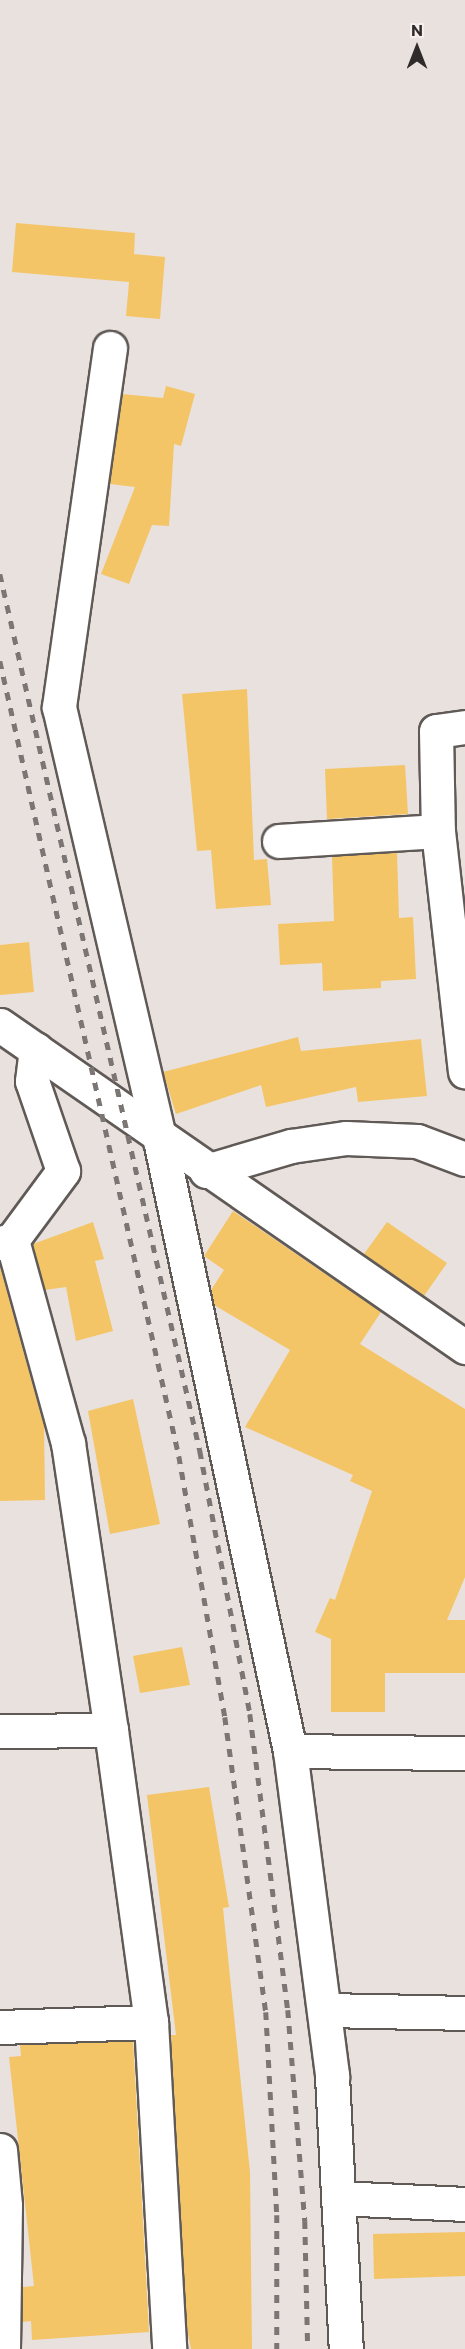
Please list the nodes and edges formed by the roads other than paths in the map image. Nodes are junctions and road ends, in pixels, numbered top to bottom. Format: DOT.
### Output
graph roads {
  1 [pos="110,348"];
  2 [pos="465,727"];
  3 [pos="438,831"];
  4 [pos="279,841"];
  5 [pos="0,1025"];
  6 [pos="36,1049"];
  7 [pos="465,1071"];
  8 [pos="160,1140"];
  9 [pos="465,1159"];
  10 [pos="206,1170"];
  11 [pos="6,1242"];
  12 [pos="461,1334"];
  13 [pos="111,1730"];
  14 [pos="0,1731"];
  15 [pos="290,1751"];
  16 [pos="465,1753"];
  17 [pos="325,2010"];
  18 [pos="465,2013"];
  19 [pos="151,2022"];
  20 [pos="0,2027"];
  21 [pos="0,2150"];
  22 [pos="338,2198"];
  23 [pos="465,2204"];
  24 [pos="3,2349"];
  25 [pos="169,2349"];
  26 [pos="346,2349"];
  1 -- 8 [label="street"];
  2 -- 3 [label="street"];
  3 -- 4 [label="street"];
  3 -- 7 [label="street"];
  5 -- 6 [label="street"];
  6 -- 8 [label="street"];
  6 -- 11 [label="street"];
  8 -- 10 [label="street"];
  8 -- 15 [label="street"];
  9 -- 10 [label="street"];
  10 -- 12 [label="street"];
  11 -- 13 [label="street"];
  13 -- 14 [label="street"];
  13 -- 19 [label="street"];
  15 -- 16 [label="street"];
  15 -- 17 [label="street"];
  17 -- 18 [label="street"];
  17 -- 22 [label="street"];
  19 -- 20 [label="street"];
  19 -- 25 [label="street"];
  21 -- 24 [label="street"];
  22 -- 23 [label="street"];
  22 -- 26 [label="street"];
}
